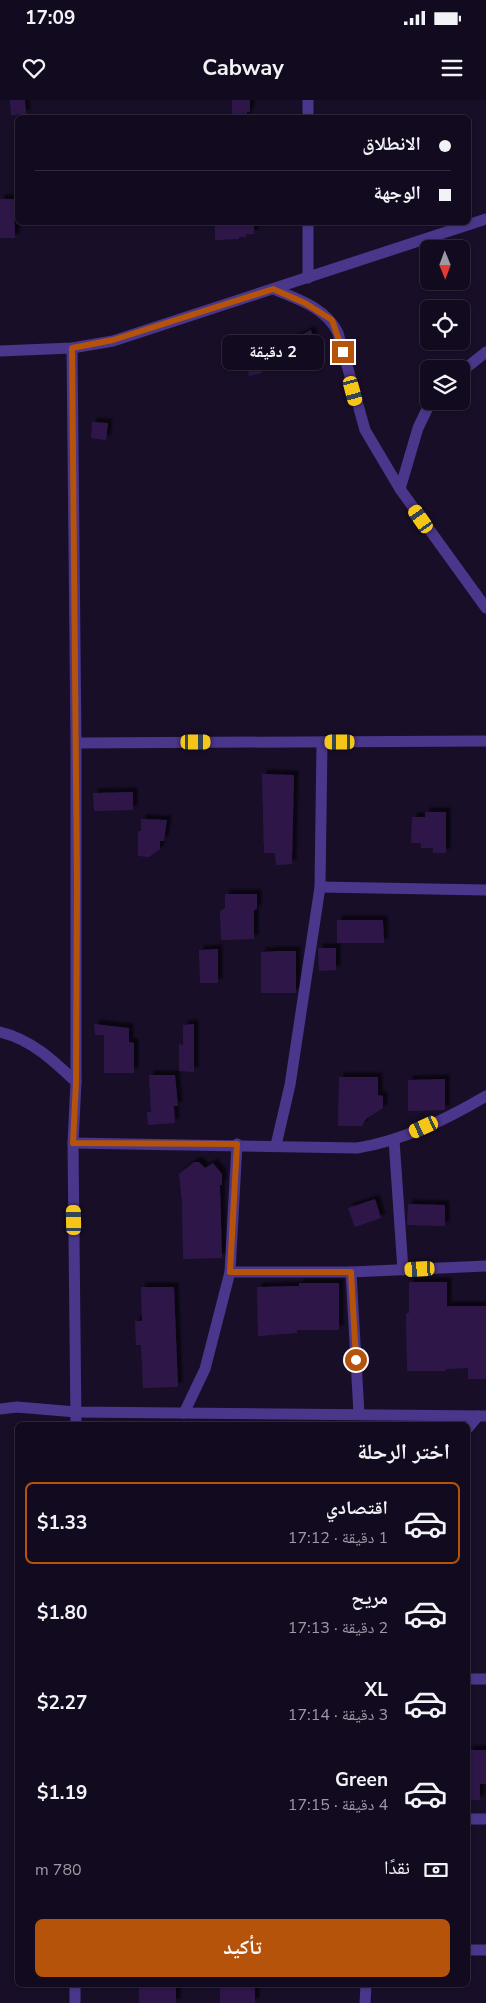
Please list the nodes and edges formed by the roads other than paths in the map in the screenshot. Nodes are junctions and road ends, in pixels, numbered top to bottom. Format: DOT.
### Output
graph roads {
  1 [pos="308,100"];
  2 [pos="308,115"];
  3 [pos="486,219"];
  4 [pos="471,224"];
  5 [pos="308,225"];
  6 [pos="468,225"];
  7 [pos="308,278"];
  8 [pos="273,289"];
  9 [pos="72,348"];
  10 [pos="0,351"];
  11 [pos="486,352"];
  12 [pos="470,365"];
  13 [pos="427,410"];
  14 [pos="400,489"];
  15 [pos="486,608"];
  16 [pos="486,741"];
  17 [pos="322,742"];
  18 [pos="76,743"];
  19 [pos="320,887"];
  20 [pos="486,890"];
  21 [pos="0,1032"];
  22 [pos="76,1082"];
  23 [pos="486,1096"];
  24 [pos="394,1140"];
  25 [pos="73,1143"];
  26 [pos="237,1144"];
  27 [pos="276,1145"];
  28 [pos="486,1266"];
  29 [pos="403,1270"];
  30 [pos="230,1272"];
  31 [pos="351,1272"];
  32 [pos="0,1409"];
  33 [pos="76,1412"];
  34 [pos="184,1413"];
  35 [pos="359,1414"];
  36 [pos="482,1416"];
  37 [pos="76,1422"];
  38 [pos="470,1426"];
  39 [pos="470,1679"];
  40 [pos="486,1679"];
  41 [pos="470,1818"];
  42 [pos="486,1819"];
  43 [pos="470,1950"];
  44 [pos="486,1950"];
  45 [pos="75,1987"];
  46 [pos="366,1987"];
  47 [pos="75,2003"];
  48 [pos="365,2003"];
  1 -- 2 [label="street"];
  3 -- 4 [label="street"];
  5 -- 7 [label="street"];
  6 -- 7 [label="street"];
  7 -- 8 [label="street"];
  8 -- 9 [label="street"];
  8 -- 14 [label="street"];
  9 -- 10 [label="street"];
  9 -- 18 [label="street"];
  11 -- 12 [label="street"];
  13 -- 14 [label="street"];
  14 -- 15 [label="street"];
  16 -- 17 [label="street"];
  17 -- 18 [label="street"];
  17 -- 19 [label="street"];
  18 -- 22 [label="street"];
  19 -- 20 [label="street"];
  19 -- 27 [label="street"];
  21 -- 22 [label="street"];
  22 -- 25 [label="street"];
  23 -- 24 [label="street"];
  24 -- 27 [label="street"];
  24 -- 29 [label="street"];
  25 -- 26 [label="street"];
  25 -- 33 [label="street"];
  26 -- 27 [label="street"];
  26 -- 30 [label="street"];
  28 -- 29 [label="street"];
  29 -- 31 [label="street"];
  30 -- 31 [label="street"];
  30 -- 34 [label="street"];
  31 -- 35 [label="street"];
  32 -- 33 [label="street"];
  33 -- 34 [label="street"];
  33 -- 37 [label="street"];
  34 -- 35 [label="street"];
  35 -- 36 [label="street"];
  36 -- 38 [label="street"];
  39 -- 40 [label="street"];
  41 -- 42 [label="street"];
  43 -- 44 [label="street"];
  45 -- 47 [label="street"];
  46 -- 48 [label="street"];
}
